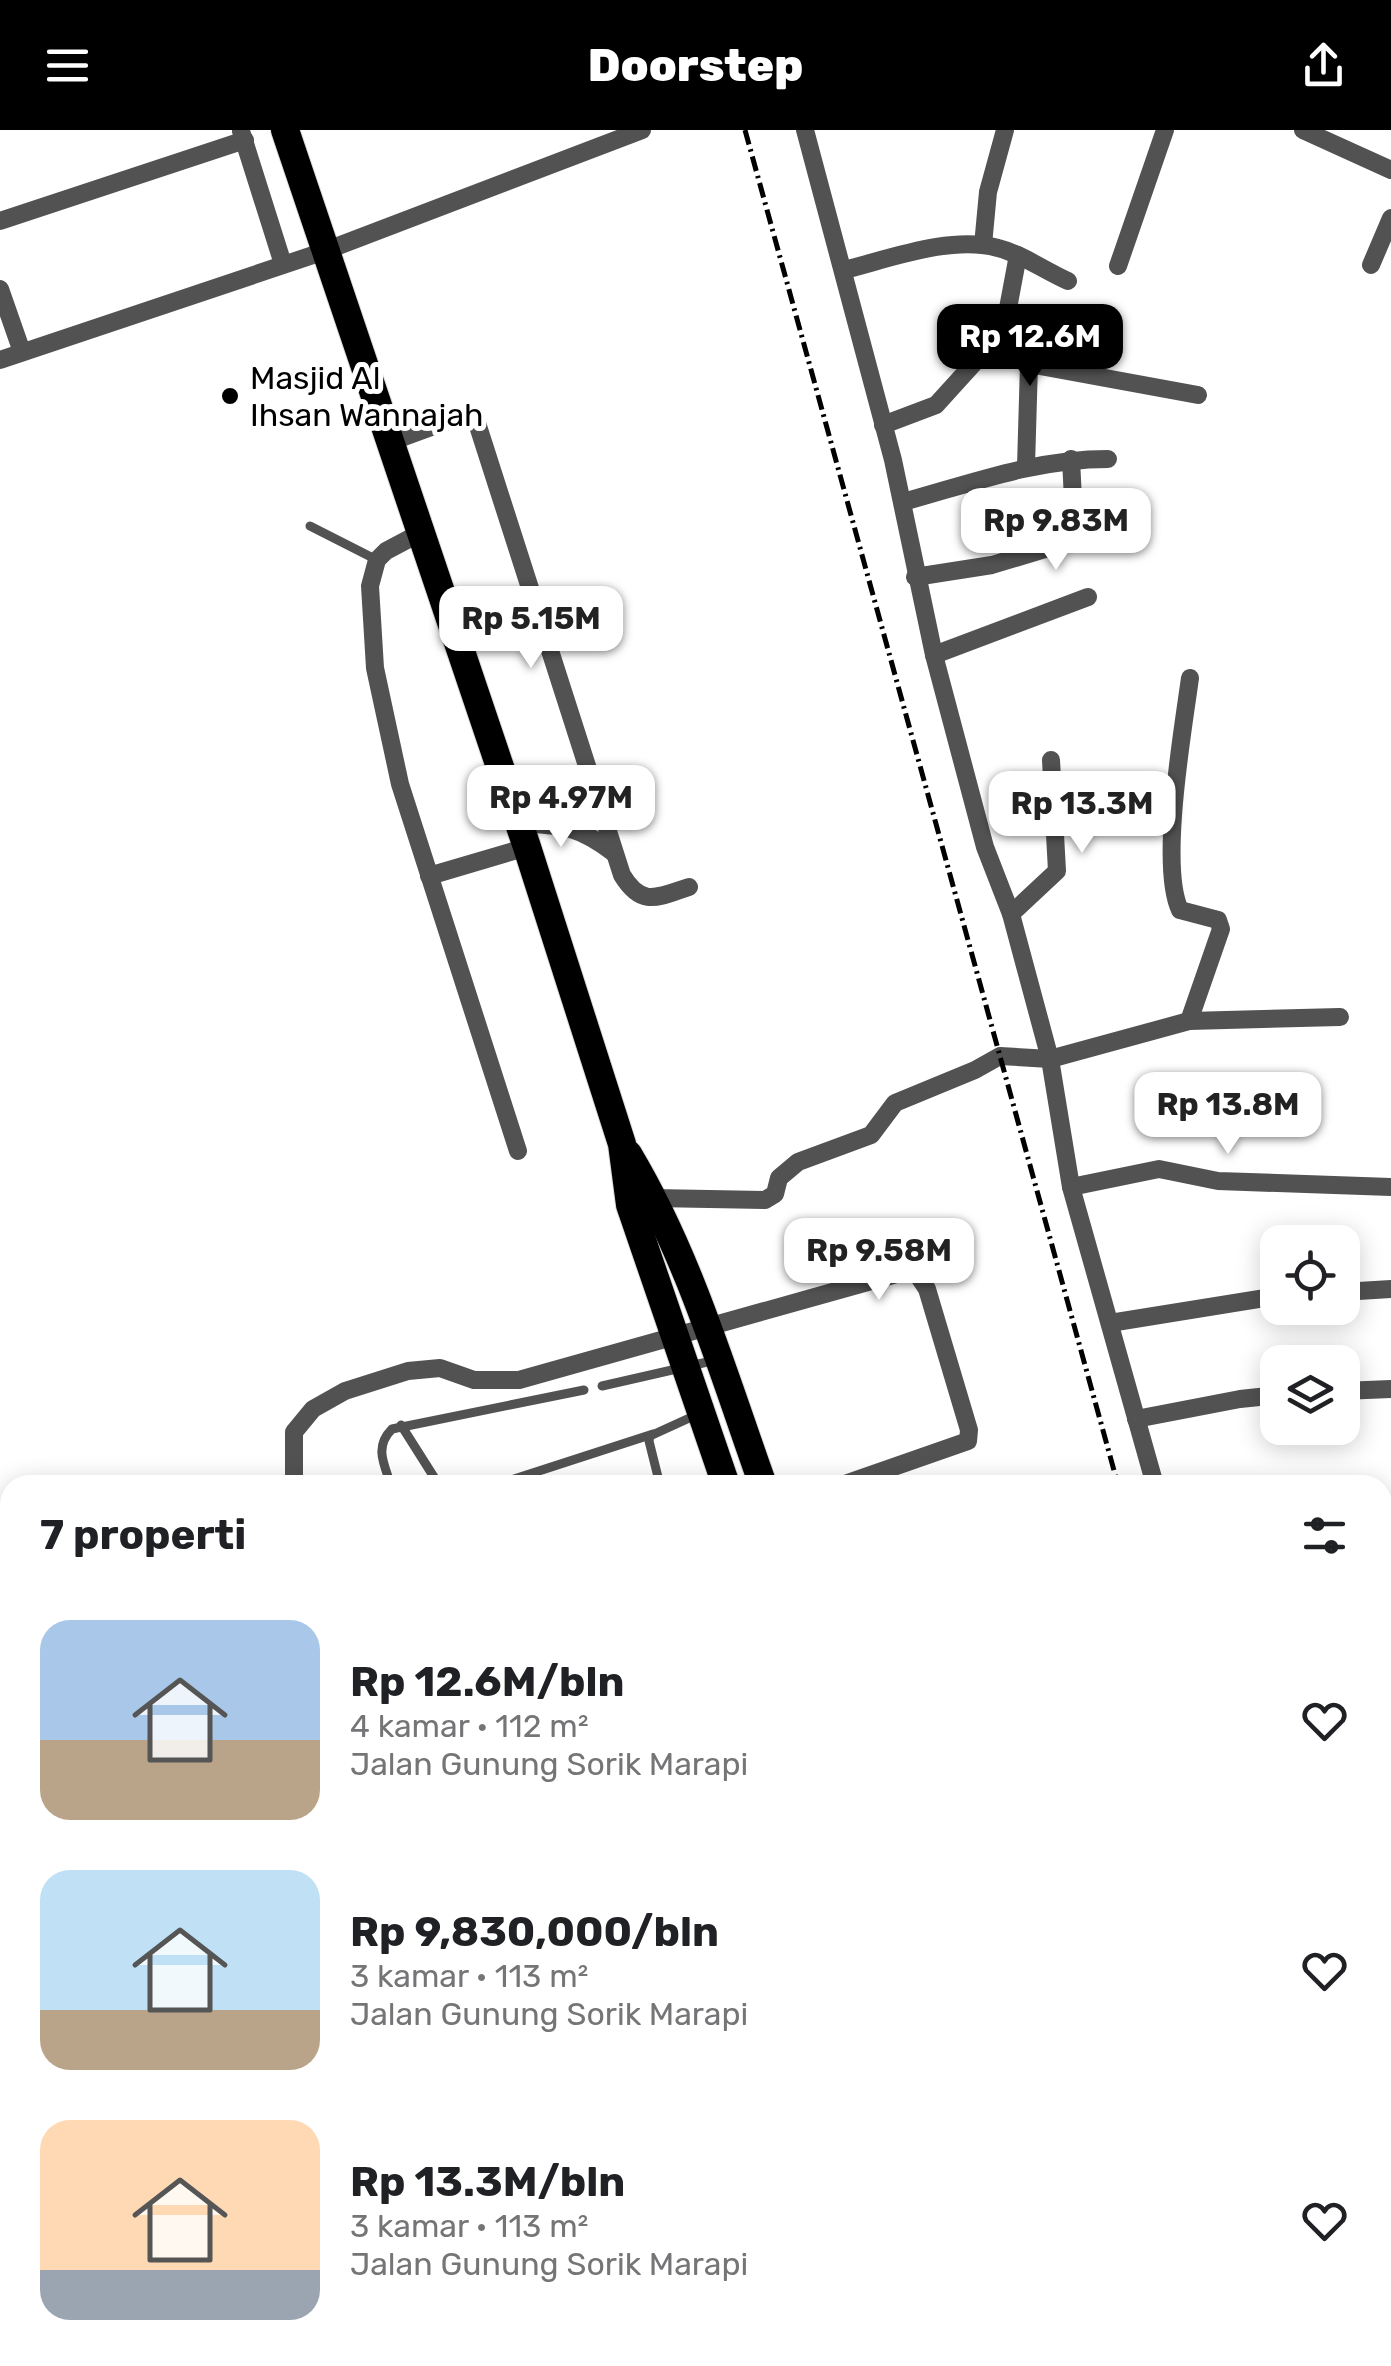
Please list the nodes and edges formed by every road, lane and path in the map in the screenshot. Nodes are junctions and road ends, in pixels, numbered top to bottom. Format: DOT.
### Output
graph roads {
  1 [pos="284,130"];
  2 [pos="642,130"];
  3 [pos="805,130"];
  4 [pos="1005,130"];
  5 [pos="1165,130"];
  6 [pos="1303,130"];
  7 [pos="243,135"];
  8 [pos="1391,170"];
  9 [pos="1391,218"];
  10 [pos="0,221"];
  11 [pos="983,245"];
  12 [pos="324,251"];
  13 [pos="1018,256"];
  14 [pos="282,264"];
  15 [pos="1370,265"];
  16 [pos="1118,266"];
  17 [pos="844,270"];
  18 [pos="1068,281"];
  19 [pos="0,289"];
  20 [pos="1000,351"];
  21 [pos="22,352"];
  22 [pos="0,360"];
  23 [pos="1028,364"];
  24 [pos="1198,395"];
  25 [pos="884,424"];
  26 [pos="390,442"];
  27 [pos="1108,458"];
  28 [pos="1070,459"];
  29 [pos="1026,466"];
  30 [pos="903,502"];
  31 [pos="310,526"];
  32 [pos="420,533"];
  33 [pos="377,560"];
  34 [pos="915,577"];
  35 [pos="1088,597"];
  36 [pos="934,655"];
  37 [pos="1190,678"];
  38 [pos="1051,760"];
  39 [pos="590,782"];
  40 [pos="569,826"];
  41 [pos="523,835"];
  42 [pos="614,854"];
  43 [pos="429,876"];
  44 [pos="689,886"];
  45 [pos="1011,914"];
  46 [pos="1340,1016"];
  47 [pos="1189,1021"];
  48 [pos="1050,1058"];
  49 [pos="518,1151"];
  50 [pos="1071,1187"];
  51 [pos="1391,1187"];
  52 [pos="642,1202"];
  53 [pos="1391,1289"];
  54 [pos="1360,1291"];
  55 [pos="1260,1299"];
  56 [pos="1110,1323"];
  57 [pos="706,1326"];
  58 [pos="678,1336"];
  59 [pos="718,1360"];
  60 [pos="688,1369"];
  61 [pos="602,1386"];
  62 [pos="1391,1389"];
  63 [pos="584,1390"];
  64 [pos="1360,1390"];
  65 [pos="1260,1397"];
  66 [pos="704,1412"];
  67 [pos="1136,1418"];
  68 [pos="401,1425"];
  69 [pos="652,1434"];
  70 [pos="294,1475"];
  71 [pos="389,1475"];
  72 [pos="433,1475"];
  73 [pos="527,1475"];
  74 [pos="657,1475"];
  75 [pos="723,1475"];
  76 [pos="759,1475"];
  77 [pos="871,1475"];
  78 [pos="1152,1475"];
  1 -- 12 [label="highway"];
  2 -- 12 [label="street"];
  3 -- 17 [label="street"];
  4 -- 11 [label="street"];
  5 -- 16 [label="street"];
  6 -- 8 [label="street"];
  7 -- 10 [label="street"];
  7 -- 14 [label="street"];
  9 -- 15 [label="street"];
  11 -- 13 [label="street"];
  11 -- 17 [label="street"];
  12 -- 14 [label="street"];
  12 -- 26 [label="highway"];
  13 -- 18 [label="street"];
  13 -- 20 [label="street"];
  14 -- 21 [label="street"];
  17 -- 25 [label="street"];
  19 -- 21 [label="street"];
  20 -- 23 [label="street"];
  20 -- 25 [label="street"];
  21 -- 22 [label="street"];
  23 -- 24 [label="street"];
  23 -- 29 [label="street"];
  25 -- 30 [label="street"];
  26 -- 32 [label="highway"];
  26 -- 39 [label="street"];
  27 -- 28 [label="street"];
  28 -- 29 [label="street"];
  28 -- 34 [label="street"];
  29 -- 30 [label="street"];
  30 -- 34 [label="street"];
  31 -- 33 [label="lane"];
  32 -- 33 [label="street"];
  32 -- 41 [label="highway"];
  33 -- 43 [label="street"];
  34 -- 36 [label="street"];
  35 -- 36 [label="street"];
  36 -- 45 [label="street"];
  37 -- 47 [label="street"];
  38 -- 45 [label="street"];
  39 -- 40 [label="street"];
  39 -- 42 [label="street"];
  40 -- 41 [label="street"];
  40 -- 42 [label="street"];
  41 -- 43 [label="street"];
  41 -- 52 [label="highway"];
  42 -- 44 [label="street"];
  43 -- 49 [label="street"];
  45 -- 48 [label="street"];
  46 -- 47 [label="street"];
  47 -- 48 [label="street"];
  48 -- 50 [label="street"];
  48 -- 52 [label="street"];
  50 -- 51 [label="street"];
  50 -- 56 [label="street"];
  52 -- 57 [label="highway"];
  52 -- 58 [label="highway"];
  53 -- 54 [label="street"];
  55 -- 56 [label="street"];
  56 -- 67 [label="street"];
  57 -- 58 [label="street"];
  57 -- 59 [label="highway"];
  57 -- 77 [label="street"];
  58 -- 60 [label="highway"];
  58 -- 70 [label="street"];
  59 -- 60 [label="lane"];
  59 -- 76 [label="highway"];
  60 -- 61 [label="lane"];
  60 -- 66 [label="highway"];
  62 -- 64 [label="street"];
  63 -- 68 [label="lane"];
  65 -- 67 [label="street"];
  66 -- 69 [label="lane"];
  66 -- 75 [label="highway"];
  67 -- 78 [label="street"];
  68 -- 71 [label="lane"];
  68 -- 72 [label="lane"];
  69 -- 73 [label="lane"];
  69 -- 74 [label="lane"];
}
